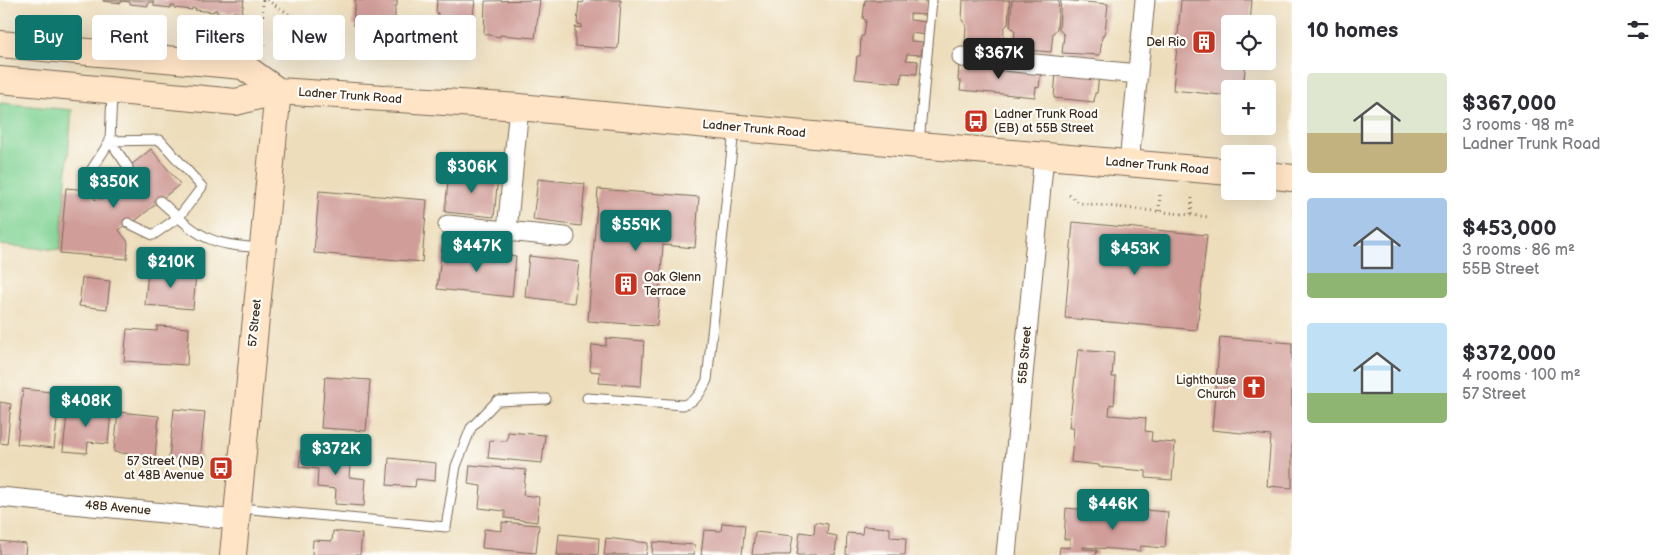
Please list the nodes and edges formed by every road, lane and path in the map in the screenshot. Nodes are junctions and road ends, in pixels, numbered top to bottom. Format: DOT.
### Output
graph roads {
  1 [pos="263,0"];
  2 [pos="267,0"];
  3 [pos="932,0"];
  4 [pos="1145,0"];
  5 [pos="289,15"];
  6 [pos="0,44"];
  7 [pos="265,48"];
  8 [pos="962,57"];
  9 [pos="1138,74"];
  10 [pos="0,80"];
  11 [pos="112,90"];
  12 [pos="278,91"];
  13 [pos="519,107"];
  14 [pos="734,128"];
  15 [pos="110,140"];
  16 [pos="919,145"];
  17 [pos="1044,155"];
  18 [pos="1129,163"];
  19 [pos="128,167"];
  20 [pos="1221,171"];
  21 [pos="1276,177"];
  22 [pos="1292,178"];
  23 [pos="102,194"];
  24 [pos="1160,194"];
  25 [pos="1069,195"];
  26 [pos="1192,197"];
  27 [pos="160,201"];
  28 [pos="1160,212"];
  29 [pos="1191,214"];
  30 [pos="179,217"];
  31 [pos="1209,217"];
  32 [pos="128,223"];
  33 [pos="448,225"];
  34 [pos="507,231"];
  35 [pos="565,237"];
  36 [pos="263,248"];
  37 [pos="587,398"];
  38 [pos="546,400"];
  39 [pos="0,497"];
  40 [pos="237,514"];
  41 [pos="233,555"];
  42 [pos="1006,555"];
  1 -- 7 [label="path"];
  2 -- 5 [label="path"];
  3 -- 16 [label="lane"];
  4 -- 9 [label="street"];
  6 -- 12 [label="main road"];
  8 -- 9 [label="street"];
  9 -- 18 [label="street"];
  10 -- 11 [label="main road, Ladner Trunk Road"];
  11 -- 12 [label="main road, Ladner Trunk Road"];
  11 -- 15 [label="lane"];
  12 -- 13 [label="main road, Ladner Trunk Road"];
  12 -- 36 [label="main road, 57 Street"];
  13 -- 14 [label="main road, Ladner Trunk Road"];
  13 -- 34 [label="street"];
  14 -- 16 [label="main road, Ladner Trunk Road"];
  14 -- 37 [label="lane"];
  15 -- 19 [label="lane"];
  15 -- 23 [label="lane"];
  15 -- 30 [label="lane"];
  16 -- 17 [label="main road, Ladner Trunk Road"];
  17 -- 18 [label="main road, Ladner Trunk Road"];
  17 -- 42 [label="street, 55B Street"];
  18 -- 20 [label="main road, Ladner Trunk Road"];
  21 -- 22 [label="main road"];
  24 -- 28 [label="path"];
  25 -- 28 [label="path"];
  26 -- 29 [label="path"];
  27 -- 30 [label="lane"];
  28 -- 29 [label="path"];
  29 -- 31 [label="path"];
  30 -- 32 [label="lane"];
  30 -- 36 [label="lane"];
  33 -- 34 [label="street"];
  34 -- 35 [label="street"];
  36 -- 40 [label="main road, 57 Street"];
  38 -- 40 [label="lane"];
  39 -- 40 [label="street, 48B Avenue"];
  40 -- 41 [label="main road, 57 Street"];
}
